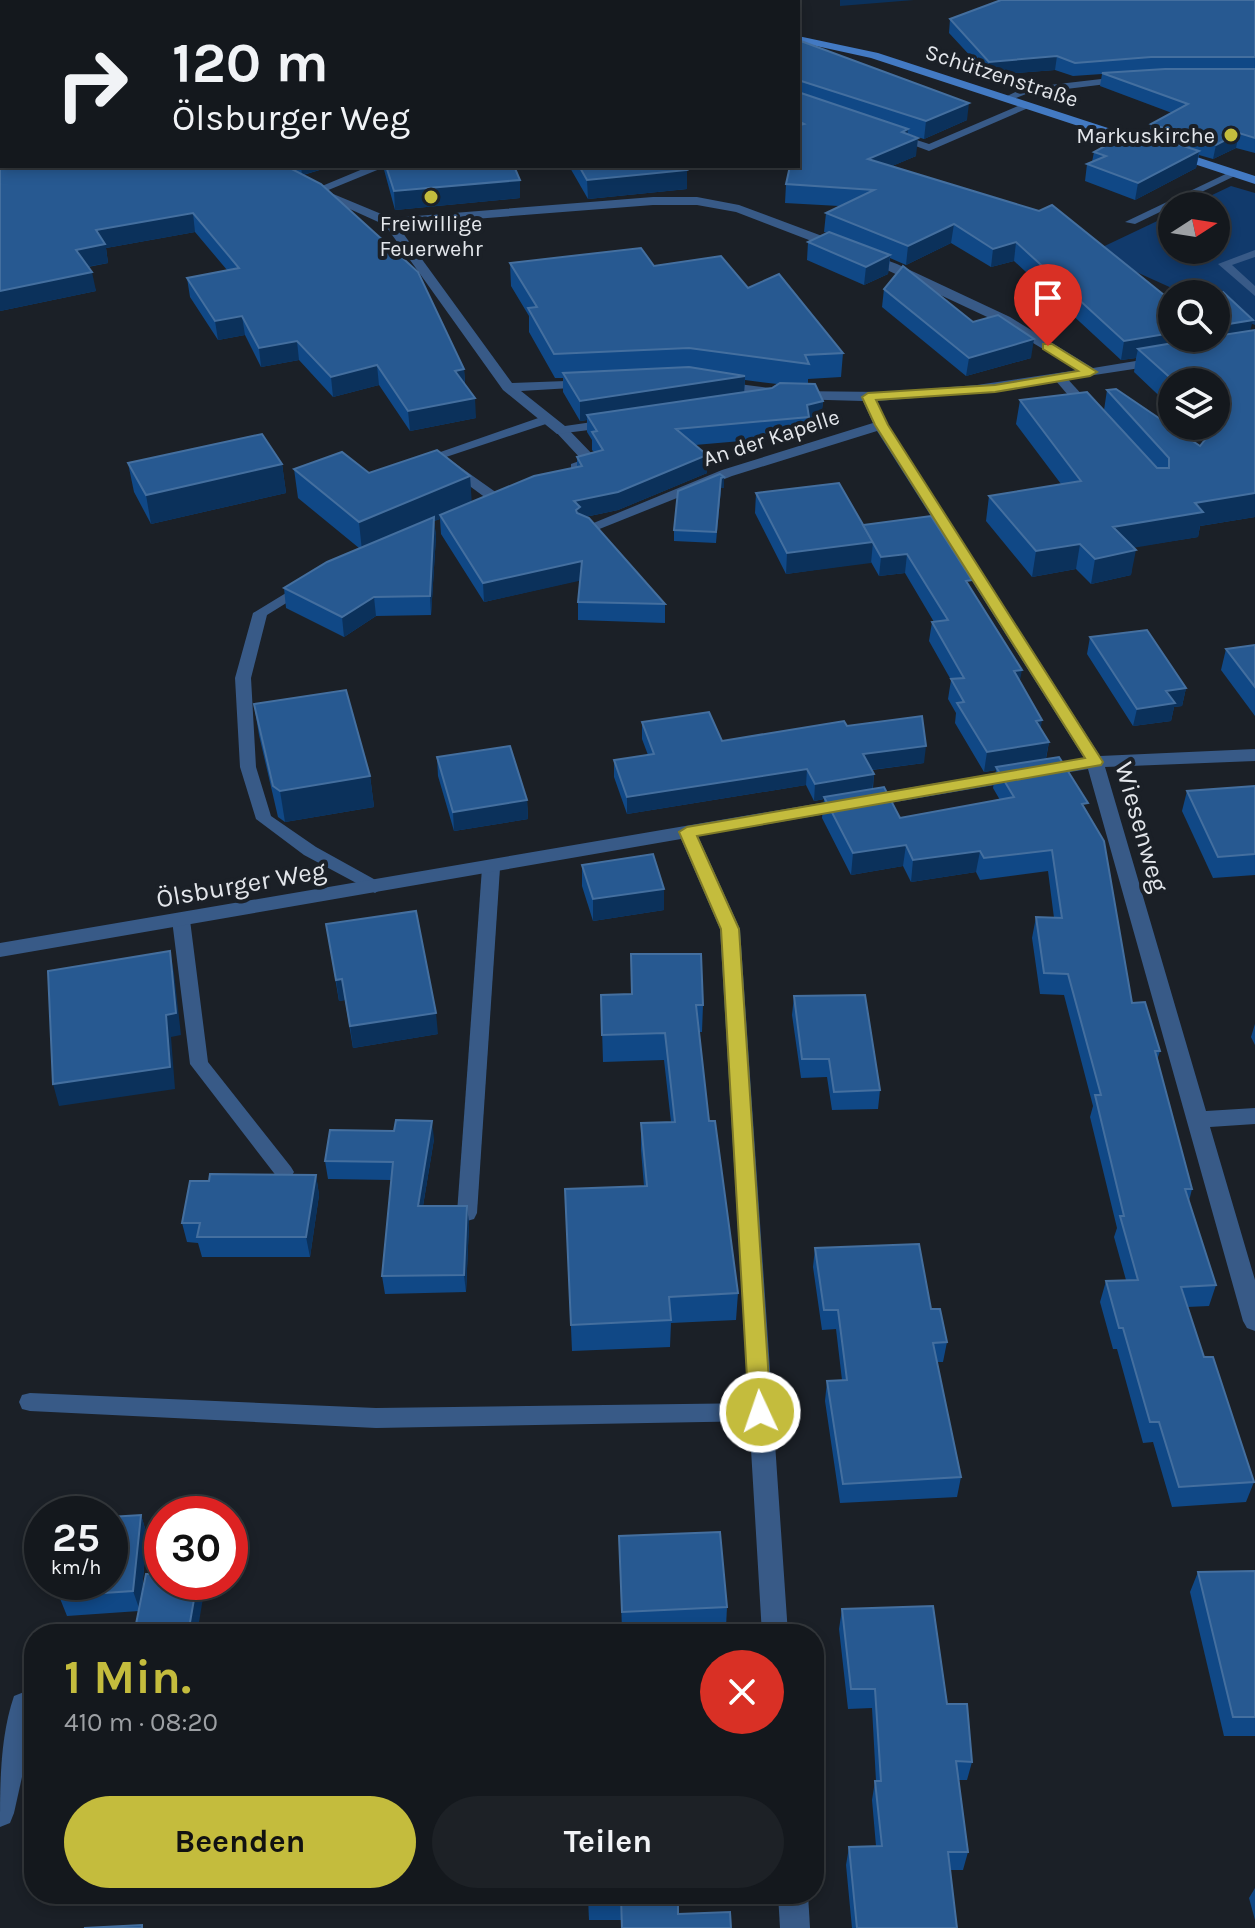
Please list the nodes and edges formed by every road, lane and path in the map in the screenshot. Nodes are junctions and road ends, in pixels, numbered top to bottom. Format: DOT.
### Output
graph roads {
  1 [pos="800,39"];
  2 [pos="1143,77"];
  3 [pos="1009,98"];
  4 [pos="1029,105"];
  5 [pos="885,133"];
  6 [pos="374,168"];
  7 [pos="1236,173"];
  8 [pos="1255,180"];
  9 [pos="389,222"];
  10 [pos="1131,222"];
  11 [pos="1255,253"];
  12 [pos="1255,292"];
  13 [pos="1180,357"];
  14 [pos="1090,372"];
  15 [pos="1060,378"];
  16 [pos="704,381"];
  17 [pos="599,383"];
  18 [pos="508,387"];
  19 [pos="790,395"];
  20 [pos="868,397"];
  21 [pos="745,402"];
  22 [pos="547,419"];
  23 [pos="623,421"];
  24 [pos="1099,422"];
  25 [pos="881,425"];
  26 [pos="562,431"];
  27 [pos="564,473"];
  28 [pos="483,509"];
  29 [pos="587,529"];
  30 [pos="315,579"];
  31 [pos="1255,755"];
  32 [pos="1095,762"];
  33 [pos="687,832"];
  34 [pos="491,868"];
  35 [pos="375,887"];
  36 [pos="181,920"];
  37 [pos="0,950"];
  38 [pos="1255,1116"];
  39 [pos="1197,1120"];
  40 [pos="284,1172"];
  41 [pos="467,1213"];
  42 [pos="1255,1321"];
  43 [pos="30,1402"];
  44 [pos="760,1412"];
  45 [pos="774,1624"];
  46 [pos="24,1705"];
  47 [pos="0,1813"];
  48 [pos="794,1904"];
  49 [pos="795,1928"];
  1 -- 3 [label="street, Schützenstraße"];
  2 -- 3 [label="street"];
  3 -- 4 [label="street, Schützenstraße"];
  4 -- 5 [label="street"];
  4 -- 7 [label="street, Schützenstraße"];
  6 -- 9 [label="street"];
  7 -- 8 [label="street, Schützenstraße"];
  7 -- 10 [label="lane"];
  9 -- 14 [label="street"];
  9 -- 18 [label="street"];
  11 -- 12 [label="lane"];
  13 -- 14 [label="street"];
  14 -- 15 [label="street"];
  15 -- 20 [label="street"];
  15 -- 24 [label="lane"];
  16 -- 19 [label="street"];
  17 -- 18 [label="street"];
  18 -- 22 [label="street"];
  19 -- 20 [label="street"];
  19 -- 21 [label="street, An der Kapelle"];
  20 -- 25 [label="street, Wiesenweg"];
  22 -- 26 [label="street"];
  22 -- 28 [label="lane"];
  23 -- 26 [label="street"];
  25 -- 29 [label="street, An der Kapelle"];
  25 -- 32 [label="street, Wiesenweg"];
  26 -- 27 [label="lane"];
  30 -- 35 [label="lane"];
  31 -- 32 [label="street, Ölsburger Weg"];
  32 -- 33 [label="street, Ölsburger Weg"];
  32 -- 39 [label="street, Wiesenweg"];
  33 -- 34 [label="street, Ölsburger Weg"];
  33 -- 44 [label="street"];
  34 -- 35 [label="street, Ölsburger Weg"];
  34 -- 41 [label="lane"];
  35 -- 36 [label="street, Ölsburger Weg"];
  36 -- 37 [label="street, Ölsburger Weg"];
  36 -- 40 [label="lane"];
  38 -- 39 [label="street"];
  39 -- 42 [label="street, Wiesenweg"];
  43 -- 44 [label="lane"];
  44 -- 45 [label="street"];
  46 -- 47 [label="street"];
  48 -- 49 [label="street"];
}
